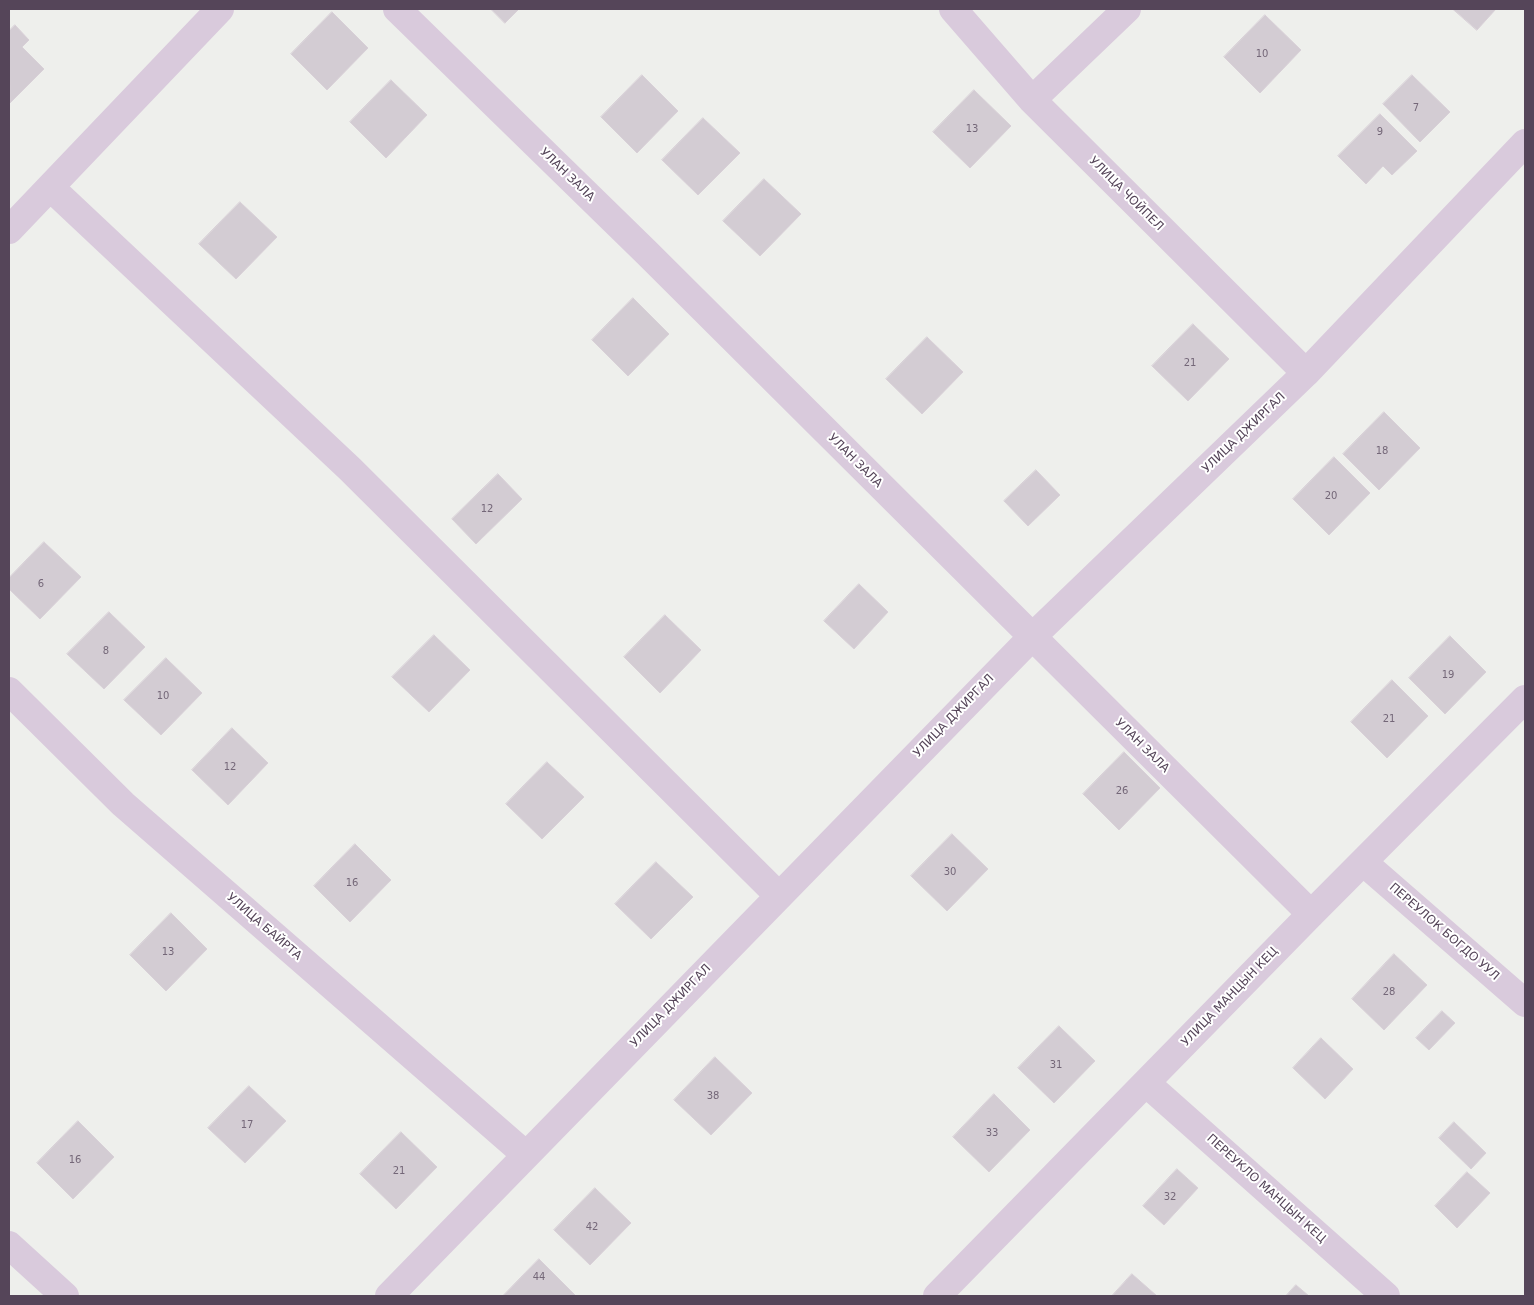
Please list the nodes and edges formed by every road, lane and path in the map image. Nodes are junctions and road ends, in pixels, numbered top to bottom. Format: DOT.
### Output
graph roads {
  1 [pos="397,9"];
  2 [pos="954,9"];
  3 [pos="1127,9"];
  4 [pos="211,12"];
  5 [pos="1032,100"];
  6 [pos="1525,143"];
  7 [pos="50,187"];
  8 [pos="9,230"];
  9 [pos="1306,373"];
  10 [pos="1032,637"];
  11 [pos="9,691"];
  12 [pos="1525,699"];
  13 [pos="1364,862"];
  14 [pos="779,896"];
  15 [pos="1311,914"];
  16 [pos="1525,1003"];
  17 [pos="1146,1083"];
  18 [pos="526,1154"];
  19 [pos="9,1245"];
  20 [pos="65,1296"];
  21 [pos="389,1296"];
  22 [pos="937,1296"];
  23 [pos="1386,1296"];
  1 -- 10 [label="street, УЛАН ЗАЛА"];
  2 -- 5 [label="street, УЛИЦА ЧОЙПЕЛ"];
  3 -- 5 [label="street"];
  4 -- 7 [label="street"];
  5 -- 9 [label="street, УЛИЦА ЧОЙПЕЛ"];
  6 -- 9 [label="street, УЛИЦА ДЖИРГАЛ"];
  7 -- 8 [label="street"];
  7 -- 14 [label="street"];
  9 -- 10 [label="street, УЛИЦА ДЖИРГАЛ"];
  10 -- 14 [label="street, УЛИЦА ДЖИРГАЛ"];
  10 -- 15 [label="street, УЛАН ЗАЛА"];
  11 -- 18 [label="street, УЛИЦА БАЙРТА"];
  12 -- 13 [label="street, УЛИЦА МАНЦЫН КЕЦ"];
  13 -- 15 [label="street, УЛИЦА МАНЦЫН КЕЦ"];
  13 -- 16 [label="street, ПЕРЕУЛОК БОГДО УУЛ"];
  14 -- 18 [label="street, УЛИЦА ДЖИРГАЛ"];
  15 -- 17 [label="street, УЛИЦА МАНЦЫН КЕЦ"];
  17 -- 22 [label="street, УЛИЦА МАНЦЫН КЕЦ"];
  17 -- 23 [label="street, ПЕРЕУКЛО МАНЦЫН КЕЦ"];
  18 -- 21 [label="street, УЛИЦА ДЖИРГАЛ"];
  19 -- 20 [label="street"];
}
